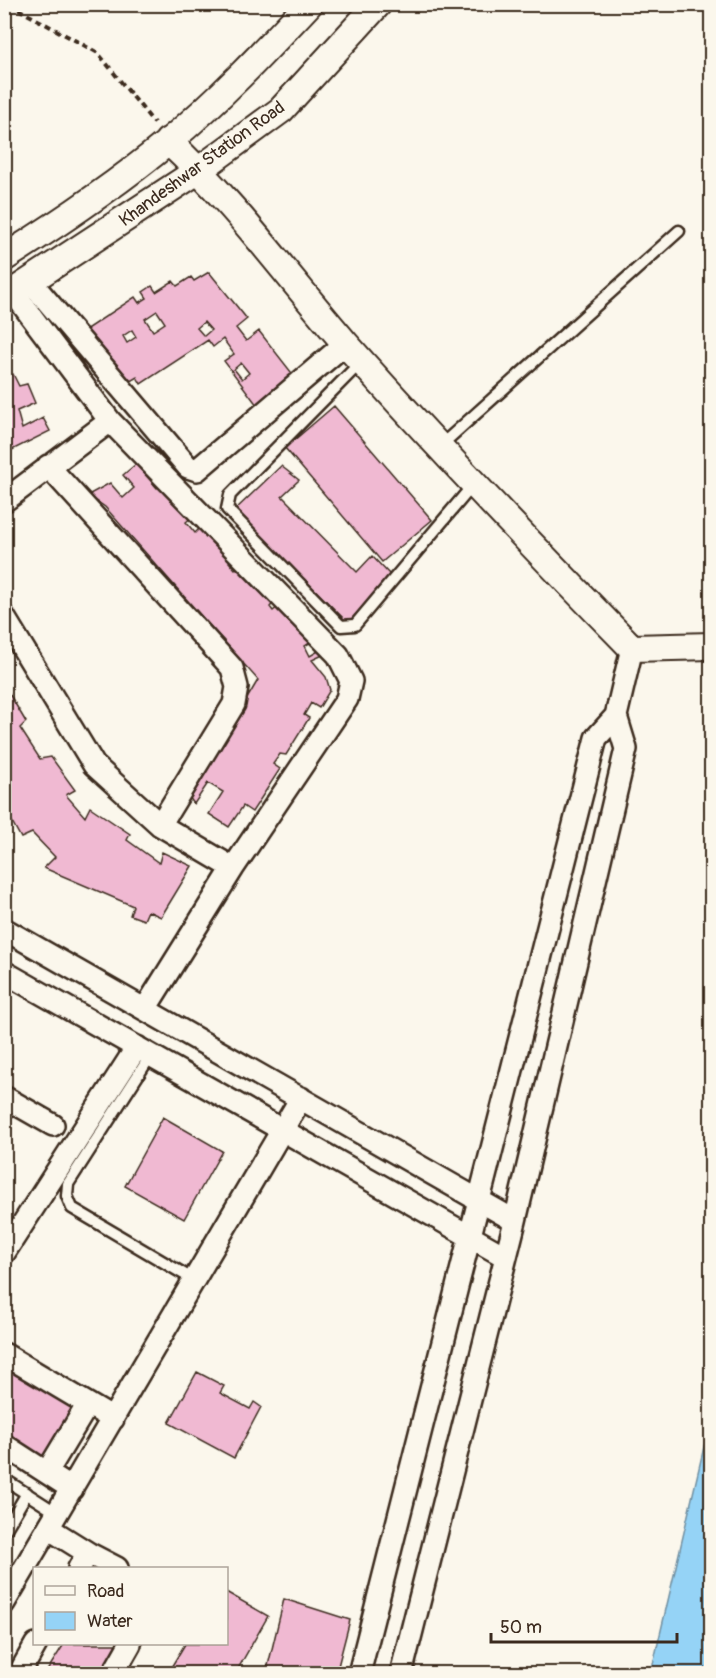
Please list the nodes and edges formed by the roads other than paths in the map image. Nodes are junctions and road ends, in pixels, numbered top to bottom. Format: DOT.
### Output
graph roads {
  1 [pos="309,4"];
  2 [pos="378,4"];
  3 [pos="168,141"];
  4 [pos="199,170"];
  5 [pos="679,231"];
  6 [pos="4,258"];
  7 [pos="16,291"];
  8 [pos="354,352"];
  9 [pos="110,421"];
  10 [pos="439,447"];
  11 [pos="48,466"];
  12 [pos="472,485"];
  13 [pos="4,501"];
  14 [pos="4,617"];
  15 [pos="711,646"];
  16 [pos="632,648"];
  17 [pos="616,716"];
  18 [pos="160,825"];
  19 [pos="233,868"];
  20 [pos="4,929"];
  21 [pos="4,972"];
  22 [pos="144,1009"];
  23 [pos="144,1051"];
  24 [pos="4,1096"];
  25 [pos="301,1098"];
  26 [pos="53,1125"];
  27 [pos="282,1130"];
  28 [pos="479,1200"];
  29 [pos="515,1221"];
  30 [pos="470,1237"];
  31 [pos="4,1253"];
  32 [pos="506,1257"];
  33 [pos="194,1280"];
  34 [pos="4,1354"];
  35 [pos="88,1404"];
  36 [pos="112,1419"];
  37 [pos="4,1445"];
  38 [pos="47,1472"];
  39 [pos="4,1479"];
  40 [pos="72,1489"];
  41 [pos="27,1493"];
  42 [pos="53,1520"];
  43 [pos="4,1532"];
  44 [pos="84,1561"];
  45 [pos="109,1567"];
  46 [pos="4,1603"];
  47 [pos="35,1645"];
  48 [pos="129,1645"];
  49 [pos="19,1674"];
  50 [pos="112,1674"];
  51 [pos="359,1674"];
  52 [pos="401,1674"];
  1 -- 3 [label="street, Khandeshwar Station Road"];
  2 -- 4 [label="street, Khandeshwar Station Road"];
  3 -- 4 [label="street"];
  3 -- 6 [label="street, Khandeshwar Station Road"];
  4 -- 7 [label="street, Khandeshwar Station Road"];
  4 -- 8 [label="street"];
  5 -- 10 [label="lane"];
  7 -- 8 [label="street"];
  7 -- 9 [label="street"];
  8 -- 10 [label="street"];
  8 -- 12 [label="lane"];
  9 -- 11 [label="street"];
  9 -- 19 [label="street"];
  10 -- 12 [label="street"];
  11 -- 13 [label="street"];
  11 -- 18 [label="street"];
  12 -- 16 [label="street"];
  14 -- 18 [label="street"];
  15 -- 16 [label="street"];
  16 -- 17 [label="street"];
  17 -- 28 [label="street"];
  17 -- 29 [label="street"];
  18 -- 19 [label="street"];
  19 -- 22 [label="street"];
  20 -- 22 [label="street"];
  21 -- 23 [label="street"];
  22 -- 25 [label="street"];
  23 -- 27 [label="street"];
  23 -- 31 [label="street"];
  23 -- 33 [label="lane"];
  24 -- 26 [label="street"];
  25 -- 27 [label="street"];
  25 -- 28 [label="street"];
  27 -- 30 [label="street"];
  27 -- 33 [label="street"];
  28 -- 29 [label="street"];
  28 -- 30 [label="street"];
  29 -- 32 [label="street"];
  30 -- 32 [label="street"];
  30 -- 51 [label="street"];
  32 -- 52 [label="street"];
  33 -- 36 [label="street"];
  34 -- 35 [label="street"];
  35 -- 36 [label="street"];
  35 -- 38 [label="street"];
  36 -- 40 [label="street"];
  37 -- 38 [label="street"];
  38 -- 40 [label="street"];
  39 -- 41 [label="lane"];
  40 -- 42 [label="street"];
  41 -- 42 [label="lane"];
  41 -- 43 [label="lane"];
  42 -- 44 [label="street"];
  42 -- 46 [label="street"];
  44 -- 45 [label="street"];
  47 -- 49 [label="street"];
  48 -- 50 [label="street"];
}
